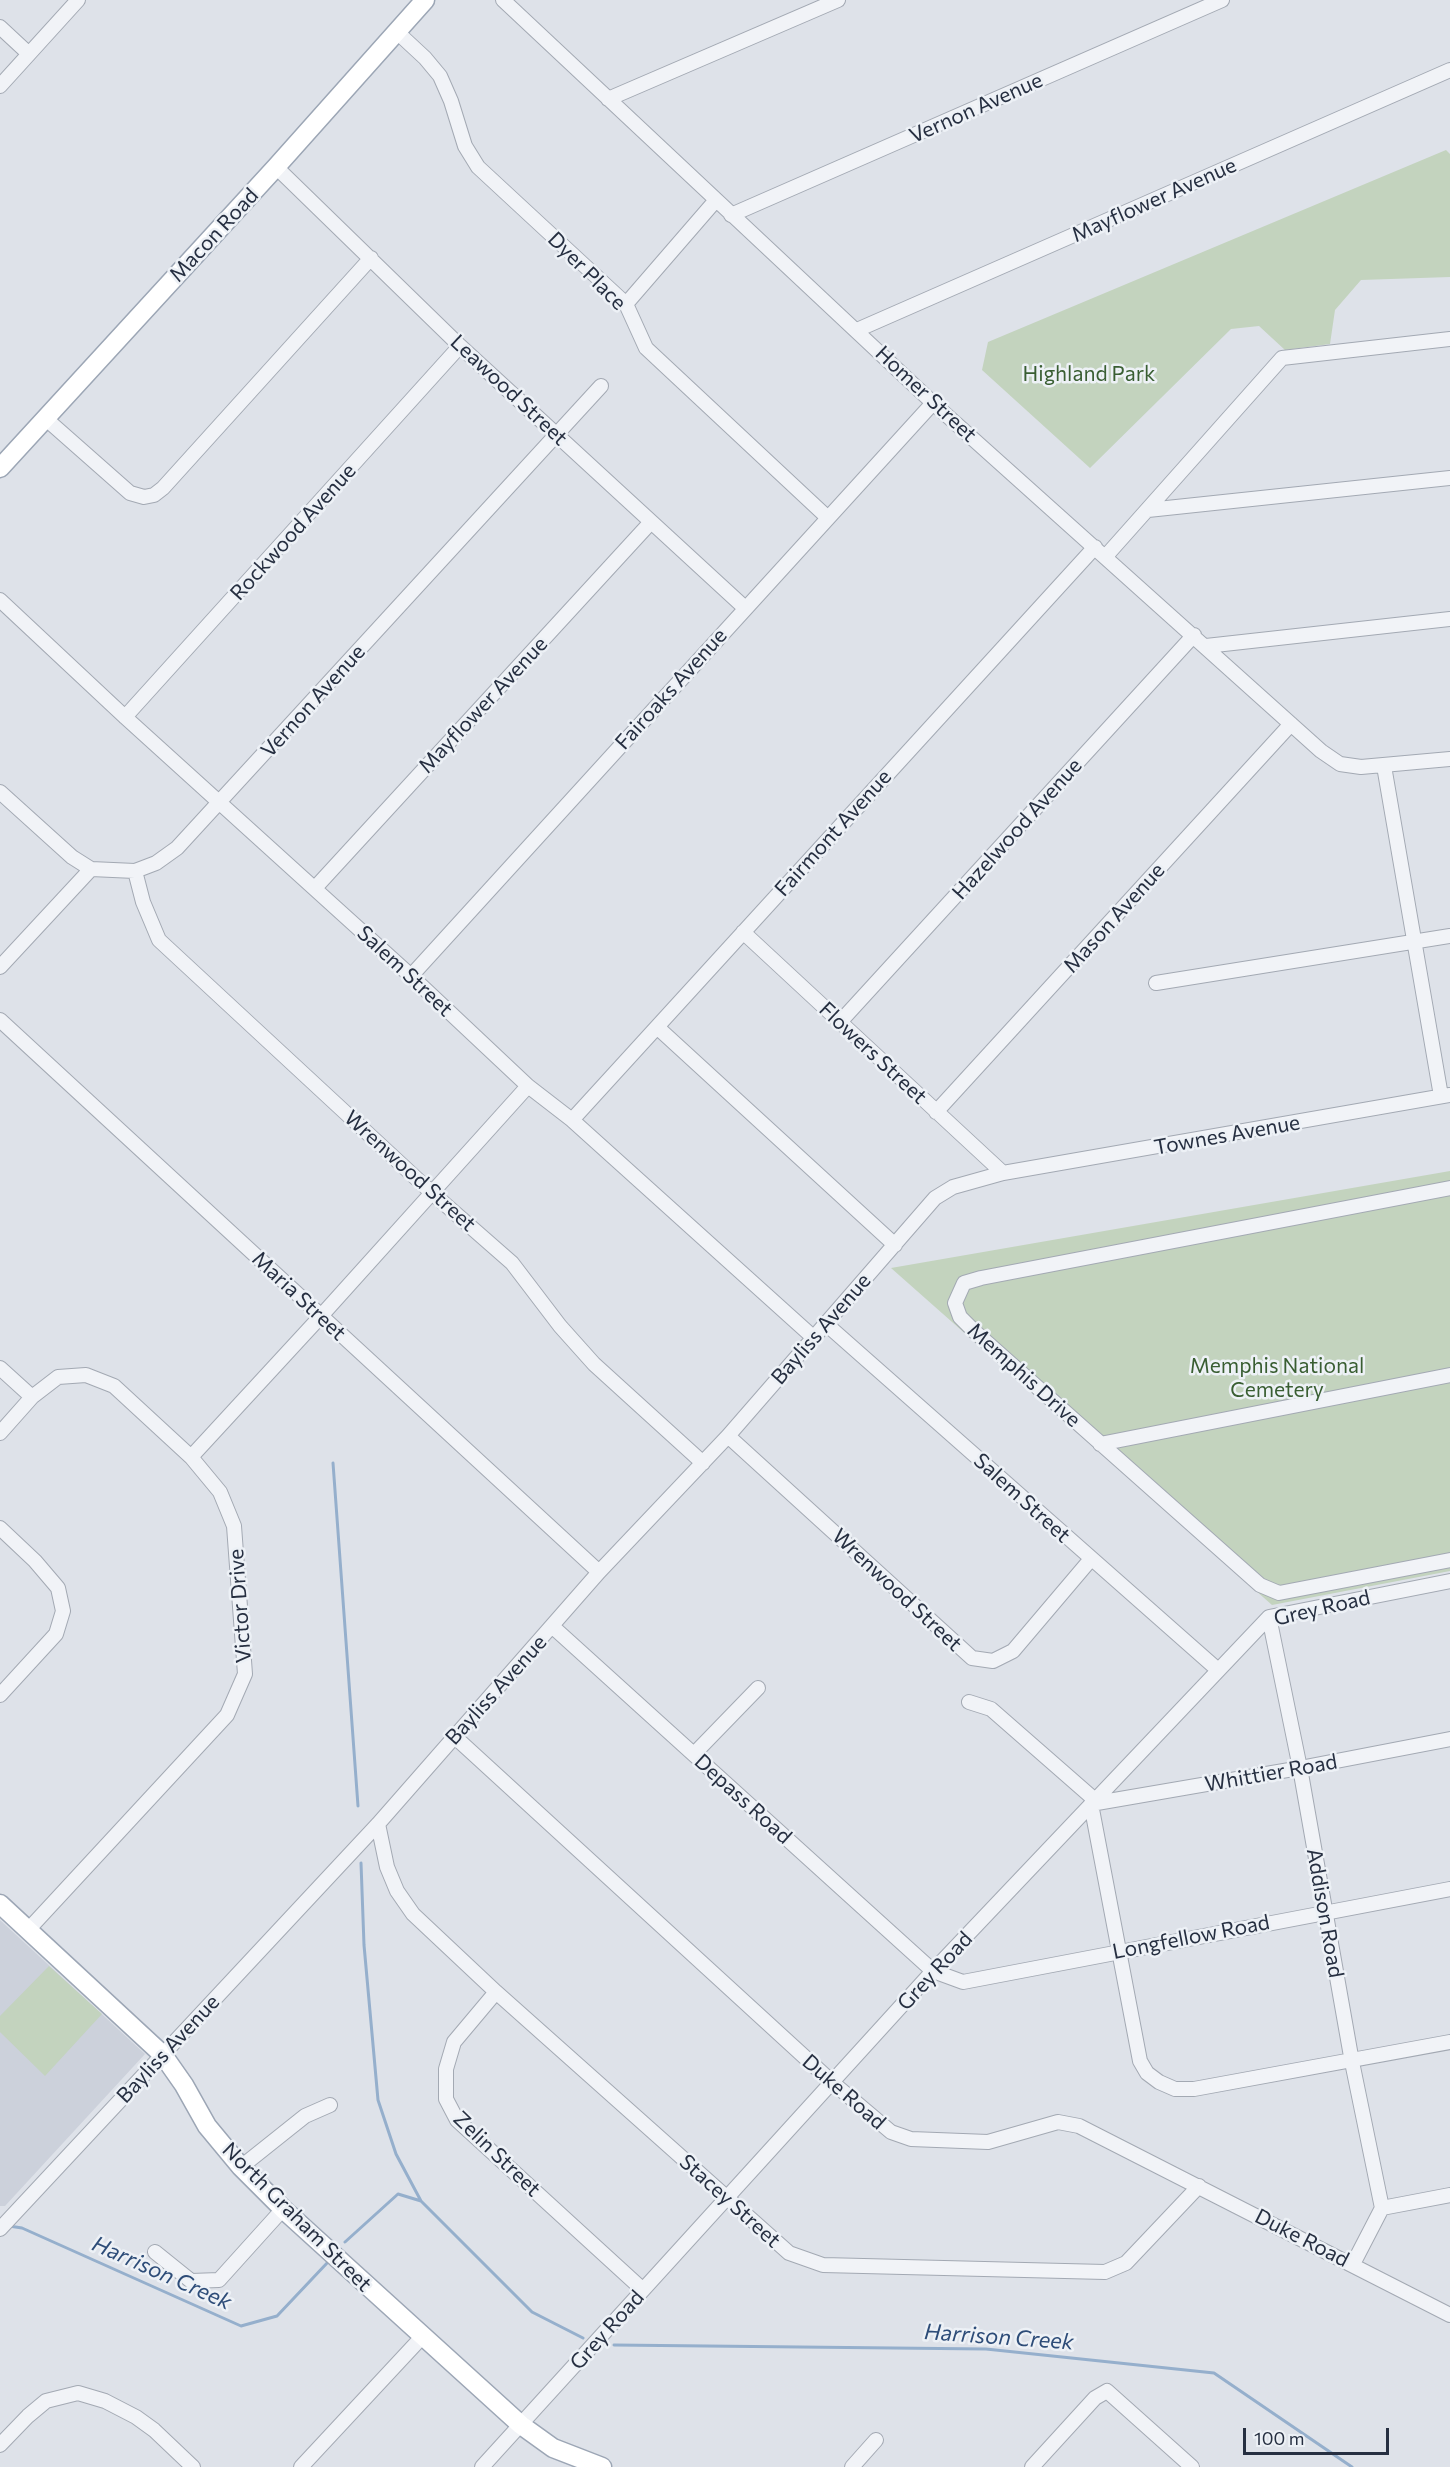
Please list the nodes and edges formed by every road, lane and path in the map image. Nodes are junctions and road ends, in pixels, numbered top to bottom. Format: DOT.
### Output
graph roads {
  1 [pos="78,0"];
  2 [pos="425,0"];
  3 [pos="503,0"];
  4 [pos="838,0"];
  5 [pos="1222,0"];
  6 [pos="0,27"];
  7 [pos="397,32"];
  8 [pos="29,54"];
  9 [pos="1450,70"];
  10 [pos="0,86"];
  11 [pos="608,99"];
  12 [pos="276,167"];
  13 [pos="716,200"];
  14 [pos="731,215"];
  15 [pos="371,258"];
  16 [pos="626,304"];
  17 [pos="857,330"];
  18 [pos="1450,339"];
  19 [pos="460,346"];
  20 [pos="601,386"];
  21 [pos="933,403"];
  22 [pos="45,418"];
  23 [pos="556,434"];
  24 [pos="0,468"];
  25 [pos="1450,478"];
  26 [pos="1148,510"];
  27 [pos="828,518"];
  28 [pos="651,522"];
  29 [pos="1101,552"];
  30 [pos="0,600"];
  31 [pos="745,608"];
  32 [pos="1450,619"];
  33 [pos="1194,635"];
  34 [pos="1206,646"];
  35 [pos="125,717"];
  36 [pos="1291,724"];
  37 [pos="1450,759"];
  38 [pos="1384,766"];
  39 [pos="0,792"];
  40 [pos="220,803"];
  41 [pos="90,869"];
  42 [pos="135,871"];
  43 [pos="315,888"];
  44 [pos="743,932"];
  45 [pos="1450,936"];
  46 [pos="1414,943"];
  47 [pos="0,967"];
  48 [pos="411,976"];
  49 [pos="1156,983"];
  50 [pos="0,1020"];
  51 [pos="840,1022"];
  52 [pos="657,1027"];
  53 [pos="528,1086"];
  54 [pos="1446,1095"];
  55 [pos="936,1112"];
  56 [pos="572,1120"];
  57 [pos="1003,1173"];
  58 [pos="1450,1188"];
  59 [pos="431,1192"];
  60 [pos="895,1245"];
  61 [pos="321,1316"];
  62 [pos="826,1324"];
  63 [pos="814,1338"];
  64 [pos="0,1368"];
  65 [pos="1450,1375"];
  66 [pos="32,1397"];
  67 [pos="0,1433"];
  68 [pos="728,1436"];
  69 [pos="1101,1444"];
  70 [pos="190,1457"];
  71 [pos="703,1463"];
  72 [pos="0,1528"];
  73 [pos="1091,1559"];
  74 [pos="1450,1560"];
  75 [pos="599,1572"];
  76 [pos="1450,1581"];
  77 [pos="1269,1617"];
  78 [pos="553,1627"];
  79 [pos="1218,1670"];
  80 [pos="758,1688"];
  81 [pos="0,1695"];
  82 [pos="969,1701"];
  83 [pos="455,1737"];
  84 [pos="1450,1739"];
  85 [pos="694,1754"];
  86 [pos="1300,1768"];
  87 [pos="1093,1802"];
  88 [pos="378,1824"];
  89 [pos="1450,1888"];
  90 [pos="0,1904"];
  91 [pos="1324,1912"];
  92 [pos="28,1930"];
  93 [pos="1119,1950"];
  94 [pos="933,1971"];
  95 [pos="496,1992"];
  96 [pos="1450,2042"];
  97 [pos="163,2055"];
  98 [pos="1352,2062"];
  99 [pos="833,2083"];
  100 [pos="330,2105"];
  101 [pos="241,2167"];
  102 [pos="1199,2186"];
  103 [pos="1450,2195"];
  104 [pos="727,2198"];
  105 [pos="1382,2208"];
  106 [pos="283,2209"];
  107 [pos="0,2229"];
  108 [pos="155,2252"];
  109 [pos="1353,2264"];
  110 [pos="643,2290"];
  111 [pos="1450,2315"];
  112 [pos="422,2337"];
  113 [pos="521,2425"];
  114 [pos="876,2440"];
  115 [pos="0,2445"];
  116 [pos="186,2465"];
  117 [pos="301,2467"];
  118 [pos="482,2467"];
  119 [pos="602,2467"];
  120 [pos="852,2467"];
  121 [pos="1032,2467"];
  122 [pos="1192,2467"];
  1 -- 8 [label="street"];
  2 -- 7 [label="main road, Macon Road"];
  3 -- 11 [label="street, Homer Street"];
  4 -- 11 [label="street"];
  5 -- 14 [label="street, Vernon Avenue"];
  6 -- 8 [label="street"];
  7 -- 12 [label="main road, Macon Road"];
  7 -- 16 [label="street, Dyer Place"];
  8 -- 10 [label="street"];
  9 -- 17 [label="street, Mayflower Avenue"];
  11 -- 13 [label="street, Homer Street"];
  12 -- 15 [label="street, Leawood Street"];
  12 -- 22 [label="main road, Macon Road"];
  13 -- 14 [label="street, Homer Street"];
  13 -- 16 [label="street"];
  14 -- 17 [label="street, Homer Street"];
  15 -- 19 [label="street, Leawood Street"];
  15 -- 22 [label="street"];
  16 -- 27 [label="street, Dyer Place"];
  17 -- 21 [label="street, Homer Street"];
  18 -- 26 [label="street, Fairmont Avenue"];
  19 -- 23 [label="street, Leawood Street"];
  19 -- 35 [label="street, Rockwood Avenue"];
  20 -- 23 [label="street, Vernon Avenue"];
  21 -- 27 [label="street, Fairoaks Avenue"];
  21 -- 29 [label="street, Homer Street"];
  22 -- 24 [label="main road, Macon Road"];
  23 -- 28 [label="street, Leawood Street"];
  23 -- 40 [label="street, Vernon Avenue"];
  25 -- 26 [label="street"];
  26 -- 29 [label="street, Fairmont Avenue"];
  27 -- 31 [label="street, Fairoaks Avenue"];
  28 -- 31 [label="street, Leawood Street"];
  28 -- 43 [label="street, Mayflower Avenue"];
  29 -- 33 [label="street, Homer Street"];
  29 -- 44 [label="street, Fairmont Avenue"];
  30 -- 35 [label="street, Salem Street"];
  31 -- 48 [label="street, Fairoaks Avenue"];
  32 -- 34 [label="street"];
  33 -- 34 [label="street, Homer Street"];
  33 -- 51 [label="street, Hazelwood Avenue"];
  34 -- 36 [label="street, Homer Street"];
  35 -- 40 [label="street, Salem Street"];
  36 -- 38 [label="street, Homer Street"];
  36 -- 55 [label="street, Mason Avenue"];
  37 -- 38 [label="street"];
  38 -- 46 [label="street"];
  39 -- 41 [label="street"];
  40 -- 42 [label="street, Vernon Avenue"];
  40 -- 43 [label="street, Salem Street"];
  41 -- 42 [label="street, Vernon Avenue"];
  41 -- 47 [label="street"];
  42 -- 59 [label="street, Wrenwood Street"];
  43 -- 48 [label="street, Salem Street"];
  44 -- 51 [label="street, Flowers Street"];
  44 -- 52 [label="street, Fairmont Avenue"];
  45 -- 46 [label="street"];
  46 -- 49 [label="street"];
  46 -- 54 [label="street"];
  48 -- 53 [label="street, Salem Street"];
  50 -- 61 [label="street, Maria Street"];
  51 -- 55 [label="street, Flowers Street"];
  52 -- 56 [label="street, Fairmont Avenue"];
  52 -- 60 [label="street"];
  53 -- 56 [label="street, Salem Street"];
  53 -- 59 [label="street"];
  54 -- 57 [label="street, Townes Avenue"];
  55 -- 57 [label="street, Flowers Street"];
  56 -- 63 [label="street, Salem Street"];
  57 -- 60 [label="street, Bayliss Avenue"];
  58 -- 69 [label="street, Memphis Drive"];
  59 -- 61 [label="street"];
  59 -- 71 [label="street, Wrenwood Street"];
  60 -- 62 [label="street, Bayliss Avenue"];
  61 -- 70 [label="street"];
  61 -- 75 [label="street, Maria Street"];
  62 -- 63 [label="street, Bayliss Avenue"];
  62 -- 73 [label="street, Salem Street"];
  63 -- 68 [label="street, Bayliss Avenue"];
  64 -- 66 [label="street"];
  65 -- 69 [label="street"];
  66 -- 67 [label="street"];
  66 -- 70 [label="street, Victor Drive"];
  68 -- 71 [label="street, Bayliss Avenue"];
  68 -- 73 [label="street, Wrenwood Street"];
  69 -- 74 [label="street, Memphis Drive"];
  70 -- 92 [label="street, Victor Drive"];
  71 -- 75 [label="street, Bayliss Avenue"];
  72 -- 81 [label="street"];
  73 -- 79 [label="street, Salem Street"];
  75 -- 78 [label="street, Bayliss Avenue"];
  76 -- 77 [label="street, Grey Road"];
  77 -- 79 [label="street, Grey Road"];
  77 -- 86 [label="street, Addison Road"];
  78 -- 83 [label="street, Bayliss Avenue"];
  78 -- 85 [label="street, Depass Road"];
  79 -- 87 [label="street, Grey Road"];
  80 -- 85 [label="street"];
  82 -- 87 [label="street"];
  83 -- 88 [label="street, Bayliss Avenue"];
  83 -- 99 [label="street, Duke Road"];
  84 -- 86 [label="street, Whittier Road"];
  85 -- 94 [label="street, Depass Road"];
  86 -- 87 [label="street, Whittier Road"];
  86 -- 91 [label="street, Addison Road"];
  87 -- 93 [label="street"];
  87 -- 94 [label="street, Grey Road"];
  88 -- 95 [label="street, Stacey Street"];
  88 -- 97 [label="street, Bayliss Avenue"];
  89 -- 91 [label="street, Longfellow Road"];
  90 -- 92 [label="main road, North Graham Street"];
  91 -- 93 [label="street, Longfellow Road"];
  91 -- 98 [label="street, Addison Road"];
  92 -- 97 [label="main road, North Graham Street"];
  93 -- 94 [label="street, Longfellow Road"];
  93 -- 98 [label="street"];
  94 -- 99 [label="street, Grey Road"];
  95 -- 104 [label="street, Stacey Street"];
  95 -- 110 [label="street, Zelin Street"];
  96 -- 98 [label="street"];
  97 -- 101 [label="main road, North Graham Street"];
  97 -- 107 [label="street, Bayliss Avenue"];
  98 -- 105 [label="street, Addison Road"];
  99 -- 102 [label="street, Duke Road"];
  99 -- 104 [label="street, Grey Road"];
  100 -- 101 [label="street"];
  101 -- 106 [label="main road, North Graham Street"];
  102 -- 104 [label="street, Stacey Street"];
  102 -- 109 [label="street, Duke Road"];
  103 -- 105 [label="street"];
  104 -- 110 [label="street, Grey Road"];
  105 -- 109 [label="street"];
  106 -- 108 [label="street"];
  106 -- 112 [label="main road, North Graham Street"];
  109 -- 111 [label="street, Duke Road"];
  110 -- 113 [label="street, Grey Road"];
  112 -- 113 [label="main road, North Graham Street"];
  112 -- 117 [label="street"];
  113 -- 118 [label="street, Grey Road"];
  113 -- 119 [label="main road, North Graham Street"];
  114 -- 120 [label="street"];
  115 -- 116 [label="street"];
  121 -- 122 [label="street"];
}
